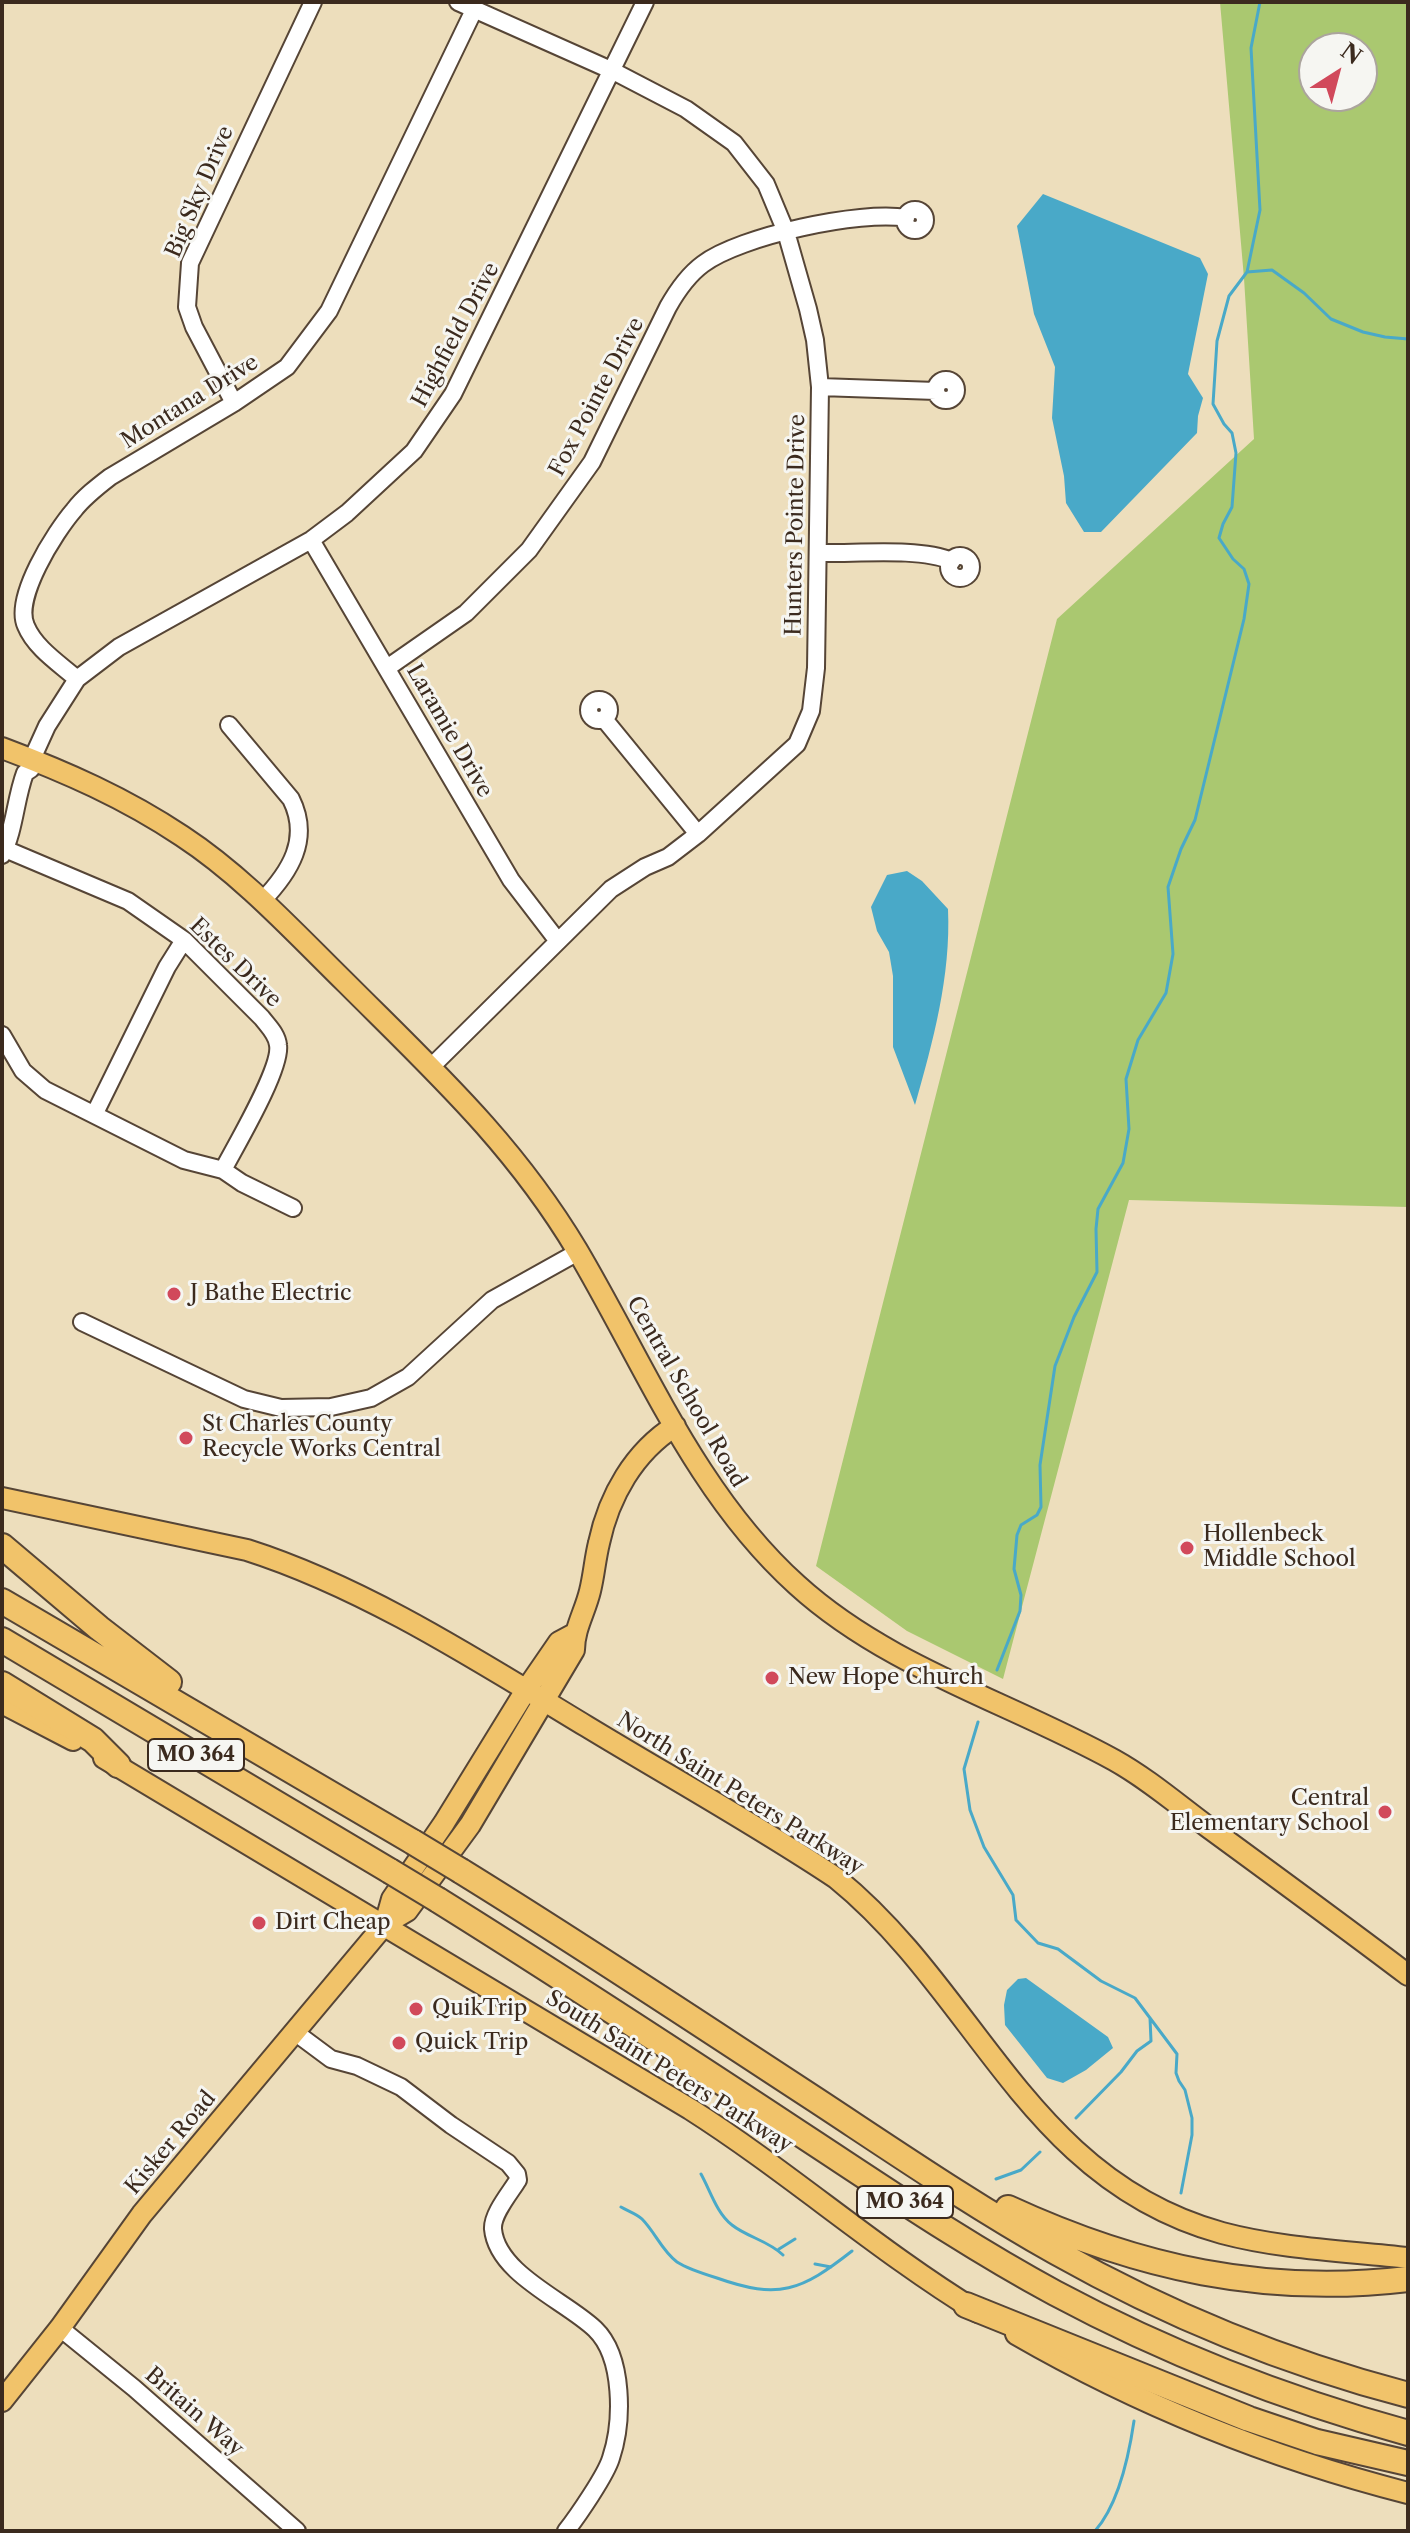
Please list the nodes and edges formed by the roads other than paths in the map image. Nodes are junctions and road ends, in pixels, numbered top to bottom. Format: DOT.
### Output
graph roads {
  1 [pos="313,2"];
  2 [pos="458,2"];
  3 [pos="645,2"];
  4 [pos="474,10"];
  5 [pos="613,71"];
  6 [pos="906,218"];
  7 [pos="786,232"];
  8 [pos="820,387"];
  9 [pos="936,391"];
  10 [pos="234,403"];
  11 [pos="311,540"];
  12 [pos="818,553"];
  13 [pos="952,561"];
  14 [pos="387,668"];
  15 [pos="77,679"];
  16 [pos="604,719"];
  17 [pos="229,725"];
  18 [pos="2,748"];
  19 [pos="32,764"];
  20 [pos="698,834"];
  21 [pos="4,852"];
  22 [pos="262,901"];
  23 [pos="184,940"];
  24 [pos="557,940"];
  25 [pos="2,1035"];
  26 [pos="431,1067"];
  27 [pos="95,1113"];
  28 [pos="223,1170"];
  29 [pos="293,1208"];
  30 [pos="578,1252"];
  31 [pos="82,1322"];
  32 [pos="675,1426"];
  33 [pos="2,1498"];
  34 [pos="2,1546"];
  35 [pos="2,1601"];
  36 [pos="574,1634"];
  37 [pos="2,1640"];
  38 [pos="2,1684"];
  39 [pos="526,1690"];
  40 [pos="545,1701"];
  41 [pos="2,1703"];
  42 [pos="257,1748"];
  43 [pos="118,1765"];
  44 [pos="385,1924"];
  45 [pos="1408,1975"];
  46 [pos="296,2033"];
  47 [pos="908,2160"];
  48 [pos="1408,2258"];
  49 [pos="1408,2279"];
  50 [pos="966,2305"];
  51 [pos="60,2328"];
  52 [pos="1408,2395"];
  53 [pos="2,2401"];
  54 [pos="1408,2433"];
  55 [pos="1408,2463"];
  56 [pos="1408,2493"];
  57 [pos="297,2531"];
  58 [pos="566,2531"];
  1 -- 10 [label="street, Big Sky Drive"];
  2 -- 4 [label="street, Hunters Pointe Drive"];
  3 -- 5 [label="street, Highfield Drive"];
  4 -- 5 [label="street, Hunters Pointe Drive"];
  4 -- 10 [label="street, Montana Drive"];
  5 -- 7 [label="street, Hunters Pointe Drive"];
  5 -- 11 [label="street, Highfield Drive"];
  6 -- 7 [label="street, Fox Pointe Drive"];
  7 -- 8 [label="street, Hunters Pointe Drive"];
  7 -- 14 [label="street, Fox Pointe Drive"];
  8 -- 9 [label="street"];
  8 -- 12 [label="street, Hunters Pointe Drive"];
  10 -- 15 [label="street, Montana Drive"];
  11 -- 14 [label="street, Laramie Drive"];
  11 -- 15 [label="street, Highfield Drive"];
  12 -- 13 [label="street"];
  12 -- 20 [label="street, Hunters Pointe Drive"];
  14 -- 24 [label="street, Laramie Drive"];
  15 -- 19 [label="street, Highfield Drive"];
  16 -- 20 [label="street"];
  17 -- 22 [label="street"];
  18 -- 19 [label="main road, Central School Road"];
  19 -- 21 [label="street, Estes Drive"];
  19 -- 22 [label="main road, Central School Road"];
  20 -- 24 [label="street, Hunters Pointe Drive"];
  21 -- 23 [label="street, Estes Drive"];
  22 -- 26 [label="main road, Central School Road"];
  23 -- 27 [label="street"];
  23 -- 28 [label="street, Estes Drive"];
  24 -- 26 [label="street, Hunters Pointe Drive"];
  25 -- 27 [label="street"];
  26 -- 30 [label="main road, Central School Road"];
  27 -- 28 [label="street"];
  28 -- 29 [label="street"];
  30 -- 31 [label="street"];
  30 -- 32 [label="main road, Central School Road"];
  32 -- 36 [label="main road, Kisker Road"];
  32 -- 45 [label="main road, Central School Road"];
  33 -- 39 [label="main road, North Saint Peters Parkway"];
  34 -- 42 [label="highway"];
  35 -- 42 [label="highway, MO 364"];
  36 -- 39 [label="main road, Kisker Road"];
  36 -- 40 [label="main road, Kisker Road"];
  37 -- 54 [label="highway, MO 364, bridge"];
  38 -- 43 [label="highway"];
  39 -- 40 [label="main road, North Saint Peters Parkway"];
  39 -- 44 [label="main road, Kisker Road"];
  40 -- 44 [label="main road, Kisker Road"];
  40 -- 48 [label="main road, North Saint Peters Parkway"];
  41 -- 43 [label="main road, South Saint Peters Parkway"];
  42 -- 47 [label="highway, MO 364, bridge"];
  43 -- 44 [label="main road, South Saint Peters Parkway"];
  44 -- 46 [label="main road, Kisker Road"];
  44 -- 50 [label="main road, South Saint Peters Parkway"];
  46 -- 51 [label="main road, Kisker Road"];
  46 -- 58 [label="street"];
  47 -- 49 [label="highway"];
  47 -- 52 [label="highway, MO 364"];
  50 -- 55 [label="highway"];
  50 -- 56 [label="main road, South Saint Peters Parkway"];
  51 -- 53 [label="main road, Kisker Road"];
  51 -- 57 [label="street, Britain Way"];
}
